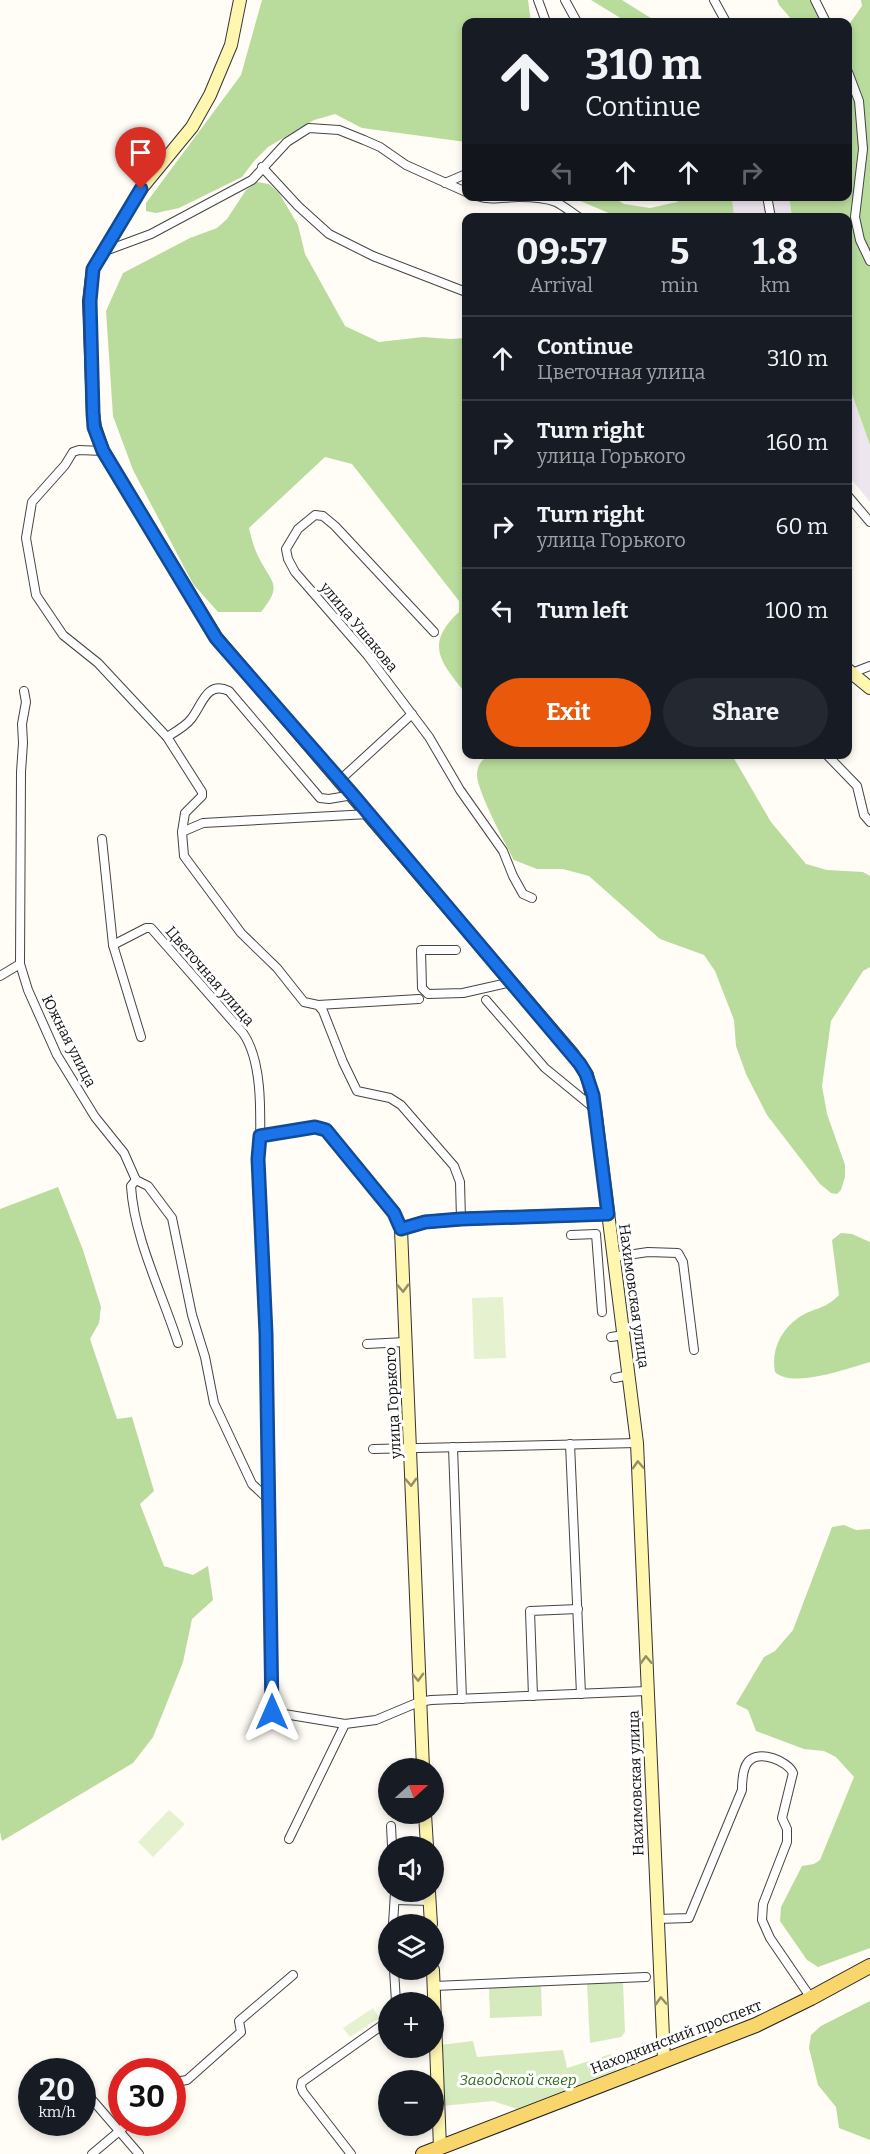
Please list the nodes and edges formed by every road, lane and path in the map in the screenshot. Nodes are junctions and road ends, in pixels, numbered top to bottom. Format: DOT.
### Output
graph roads {
  1 [pos="240,0"];
  2 [pos="538,0"];
  3 [pos="565,0"];
  4 [pos="714,0"];
  5 [pos="815,0"];
  6 [pos="545,18"];
  7 [pos="575,18"];
  8 [pos="724,18"];
  9 [pos="824,18"];
  10 [pos="852,83"];
  11 [pos="262,167"];
  12 [pos="462,176"];
  13 [pos="446,183"];
  14 [pos="462,190"];
  15 [pos="551,201"];
  16 [pos="573,213"];
  17 [pos="101,252"];
  18 [pos="870,261"];
  19 [pos="462,290"];
  20 [pos="103,451"];
  21 [pos="852,501"];
  22 [pos="870,522"];
  23 [pos="434,632"];
  24 [pos="870,666"];
  25 [pos="852,671"];
  26 [pos="852,674"];
  27 [pos="870,688"];
  28 [pos="24,691"];
  29 [pos="412,714"];
  30 [pos="167,737"];
  31 [pos="831,759"];
  32 [pos="340,780"];
  33 [pos="353,795"];
  34 [pos="369,814"];
  35 [pos="870,822"];
  36 [pos="182,832"];
  37 [pos="102,839"];
  38 [pos="532,898"];
  39 [pos="113,945"];
  40 [pos="456,950"];
  41 [pos="20,964"];
  42 [pos="0,976"];
  43 [pos="512,982"];
  44 [pos="419,999"];
  45 [pos="486,999"];
  46 [pos="318,1005"];
  47 [pos="141,1037"];
  48 [pos="595,1109"];
  49 [pos="260,1136"];
  50 [pos="136,1180"];
  51 [pos="608,1214"];
  52 [pos="461,1219"];
  53 [pos="401,1229"];
  54 [pos="571,1235"];
  55 [pos="614,1257"];
  56 [pos="602,1312"];
  57 [pos="624,1335"];
  58 [pos="610,1337"];
  59 [pos="405,1342"];
  60 [pos="178,1343"];
  61 [pos="367,1344"];
  62 [pos="694,1350"];
  63 [pos="629,1375"];
  64 [pos="615,1378"];
  65 [pos="637,1443"];
  66 [pos="570,1444"];
  67 [pos="453,1448"];
  68 [pos="373,1449"];
  69 [pos="410,1449"];
  70 [pos="270,1500"];
  71 [pos="578,1609"];
  72 [pos="647,1691"];
  73 [pos="581,1694"];
  74 [pos="533,1696"];
  75 [pos="462,1699"];
  76 [pos="419,1702"];
  77 [pos="345,1724"];
  78 [pos="422,1758"];
  79 [pos="391,1826"];
  80 [pos="392,1836"];
  81 [pos="289,1839"];
  82 [pos="657,1919"];
  83 [pos="870,1966"];
  84 [pos="293,1975"];
  85 [pos="646,1977"];
  86 [pos="434,1980"];
  87 [pos="434,1986"];
  88 [pos="811,1998"];
  89 [pos="378,2028"];
  90 [pos="664,2060"];
  91 [pos="186,2080"];
  92 [pos="96,2105"];
  93 [pos="108,2119"];
  94 [pos="114,2136"];
  95 [pos="123,2136"];
  96 [pos="440,2147"];
  97 [pos="92,2154"];
  98 [pos="139,2154"];
  99 [pos="351,2154"];
  100 [pos="423,2154"];
  1 -- 17 [label="main road, Нахимовская улица"];
  2 -- 6 [label="street"];
  3 -- 7 [label="street"];
  4 -- 8 [label="street"];
  5 -- 9 [label="street"];
  10 -- 18 [label="street"];
  11 -- 13 [label="street"];
  11 -- 17 [label="street"];
  11 -- 19 [label="street"];
  12 -- 13 [label="street"];
  13 -- 14 [label="street"];
  15 -- 16 [label="street"];
  17 -- 20 [label="main road, Нахимовская улица"];
  20 -- 30 [label="street"];
  20 -- 32 [label="main road, Нахимовская улица"];
  21 -- 22 [label="street"];
  23 -- 29 [label="street, улица Ушакова"];
  24 -- 25 [label="street"];
  26 -- 27 [label="main road"];
  28 -- 41 [label="street, Южная улица"];
  29 -- 32 [label="street"];
  29 -- 38 [label="street, улица Ушакова"];
  30 -- 33 [label="street"];
  30 -- 36 [label="street"];
  31 -- 35 [label="street"];
  32 -- 33 [label="main road, Нахимовская улица"];
  33 -- 34 [label="main road, Нахимовская улица"];
  34 -- 36 [label="street"];
  34 -- 43 [label="main road, Нахимовская улица"];
  36 -- 46 [label="street"];
  37 -- 39 [label="street"];
  39 -- 47 [label="street"];
  39 -- 49 [label="street, Цветочная улица"];
  40 -- 43 [label="street"];
  41 -- 42 [label="street"];
  41 -- 50 [label="street, Южная улица"];
  43 -- 48 [label="main road, Нахимовская улица"];
  44 -- 46 [label="street"];
  45 -- 48 [label="street"];
  46 -- 52 [label="street"];
  48 -- 51 [label="main road, Нахимовская улица"];
  49 -- 53 [label="street, улица Горького"];
  49 -- 70 [label="street, Цветочная улица"];
  50 -- 60 [label="street, Южная улица"];
  50 -- 70 [label="street"];
  51 -- 52 [label="main road"];
  51 -- 55 [label="main road, Нахимовская улица"];
  52 -- 53 [label="main road"];
  53 -- 59 [label="main road, улица Горького, one-way"];
  54 -- 56 [label="street"];
  55 -- 57 [label="main road, Нахимовская улица"];
  55 -- 62 [label="street"];
  57 -- 58 [label="street"];
  57 -- 63 [label="main road, Нахимовская улица"];
  59 -- 61 [label="street"];
  59 -- 69 [label="main road, улица Горького"];
  63 -- 64 [label="street"];
  63 -- 65 [label="main road, Нахимовская улица"];
  65 -- 66 [label="street"];
  72 -- 65 [label="main road, Нахимовская улица, one-way"];
  66 -- 67 [label="street"];
  66 -- 71 [label="street"];
  67 -- 69 [label="street"];
  67 -- 75 [label="street"];
  68 -- 69 [label="street"];
  69 -- 76 [label="main road, улица Горького, one-way"];
  70 -- 77 [label="street, Цветочная улица"];
  71 -- 73 [label="street"];
  71 -- 74 [label="street"];
  72 -- 73 [label="street"];
  72 -- 82 [label="main road, Нахимовская улица"];
  73 -- 74 [label="street"];
  74 -- 75 [label="street"];
  75 -- 76 [label="street"];
  76 -- 77 [label="street"];
  76 -- 78 [label="main road, улица Горького"];
  77 -- 81 [label="street"];
  79 -- 80 [label="street"];
  82 -- 88 [label="street"];
  90 -- 82 [label="main road, Нахимовская улица, one-way"];
  83 -- 88 [label="main road, Находкинский проспект"];
  84 -- 91 [label="street"];
  85 -- 87 [label="street"];
  86 -- 87 [label="main road"];
  87 -- 96 [label="main road"];
  88 -- 90 [label="main road, Находкинский проспект"];
  89 -- 99 [label="street"];
  90 -- 96 [label="main road, Находкинский проспект"];
  92 -- 93 [label="street"];
  94 -- 97 [label="street"];
  95 -- 98 [label="street"];
  96 -- 100 [label="main road, Находкинский проспект"];
}
